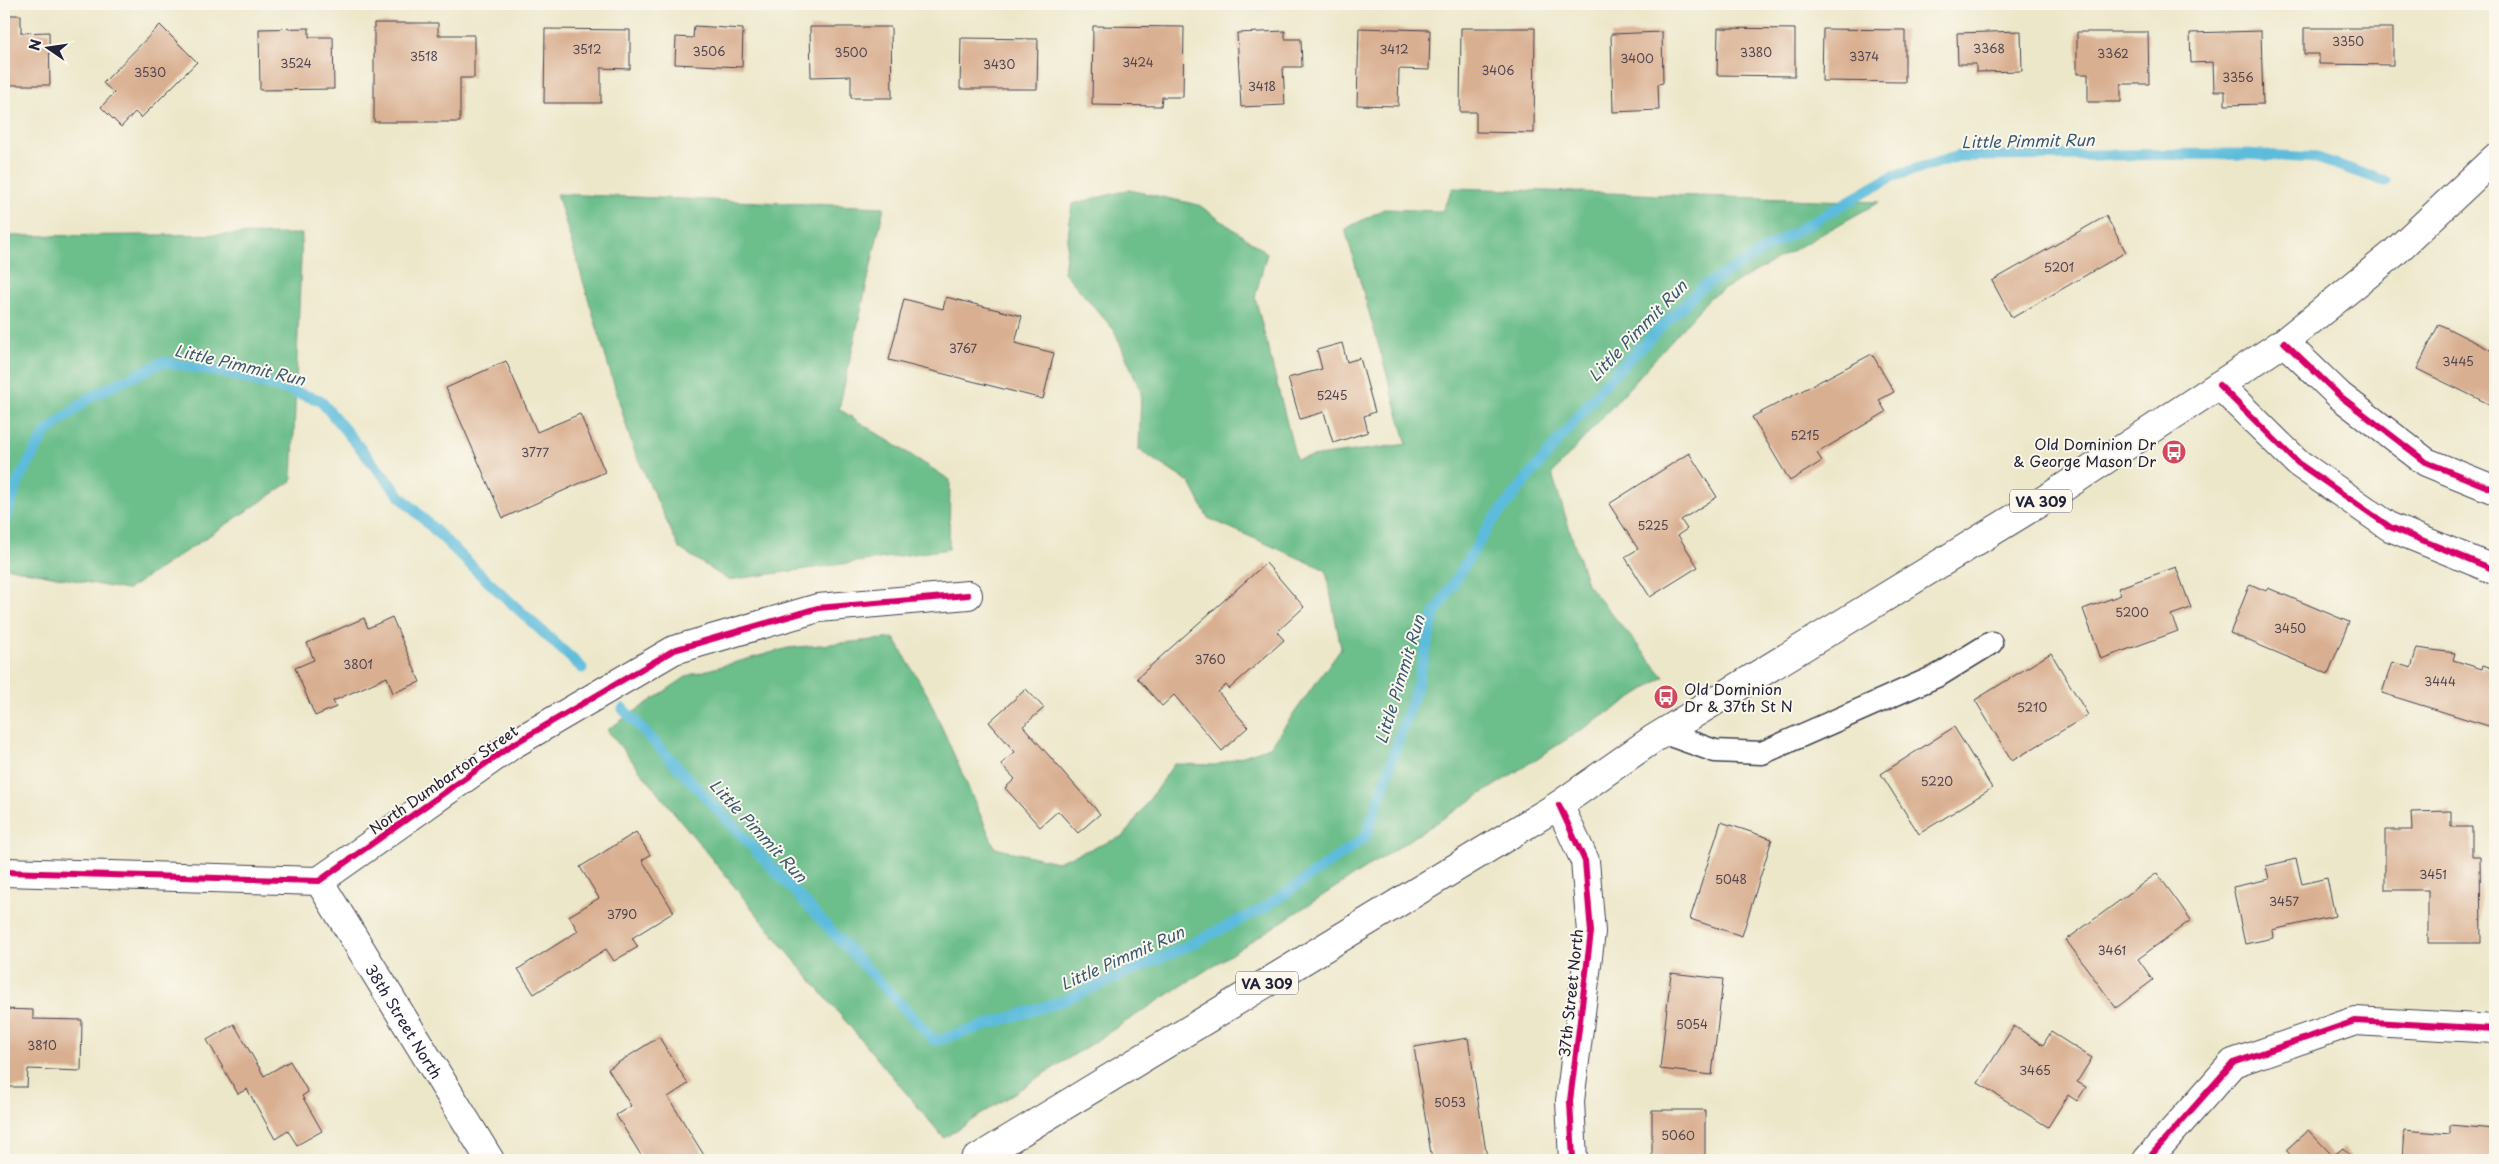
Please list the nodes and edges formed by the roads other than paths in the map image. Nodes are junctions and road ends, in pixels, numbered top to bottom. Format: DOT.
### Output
graph roads {
  1 [pos="2495,158"];
  2 [pos="2284,342"];
  3 [pos="2219,386"];
  4 [pos="2495,490"];
  5 [pos="2495,570"];
  6 [pos="968,595"];
  7 [pos="1991,643"];
  8 [pos="1664,733"];
  9 [pos="1558,805"];
  10 [pos="4,872"];
  11 [pos="319,881"];
  12 [pos="2495,1029"];
  13 [pos="490,1160"];
  14 [pos="975,1160"];
  15 [pos="1573,1160"];
  16 [pos="2147,1160"];
  1 -- 2 [label="street, VA 309"];
  2 -- 3 [label="street, VA 309"];
  2 -- 4 [label="street"];
  3 -- 5 [label="street"];
  3 -- 8 [label="street, VA 309"];
  6 -- 11 [label="street, North Dumbarton Street"];
  7 -- 8 [label="lane"];
  8 -- 9 [label="street, VA 309"];
  9 -- 14 [label="street, VA 309"];
  9 -- 15 [label="street, 37th Street North"];
  10 -- 11 [label="street"];
  11 -- 13 [label="street, 38th Street North"];
  12 -- 16 [label="street"];
}
